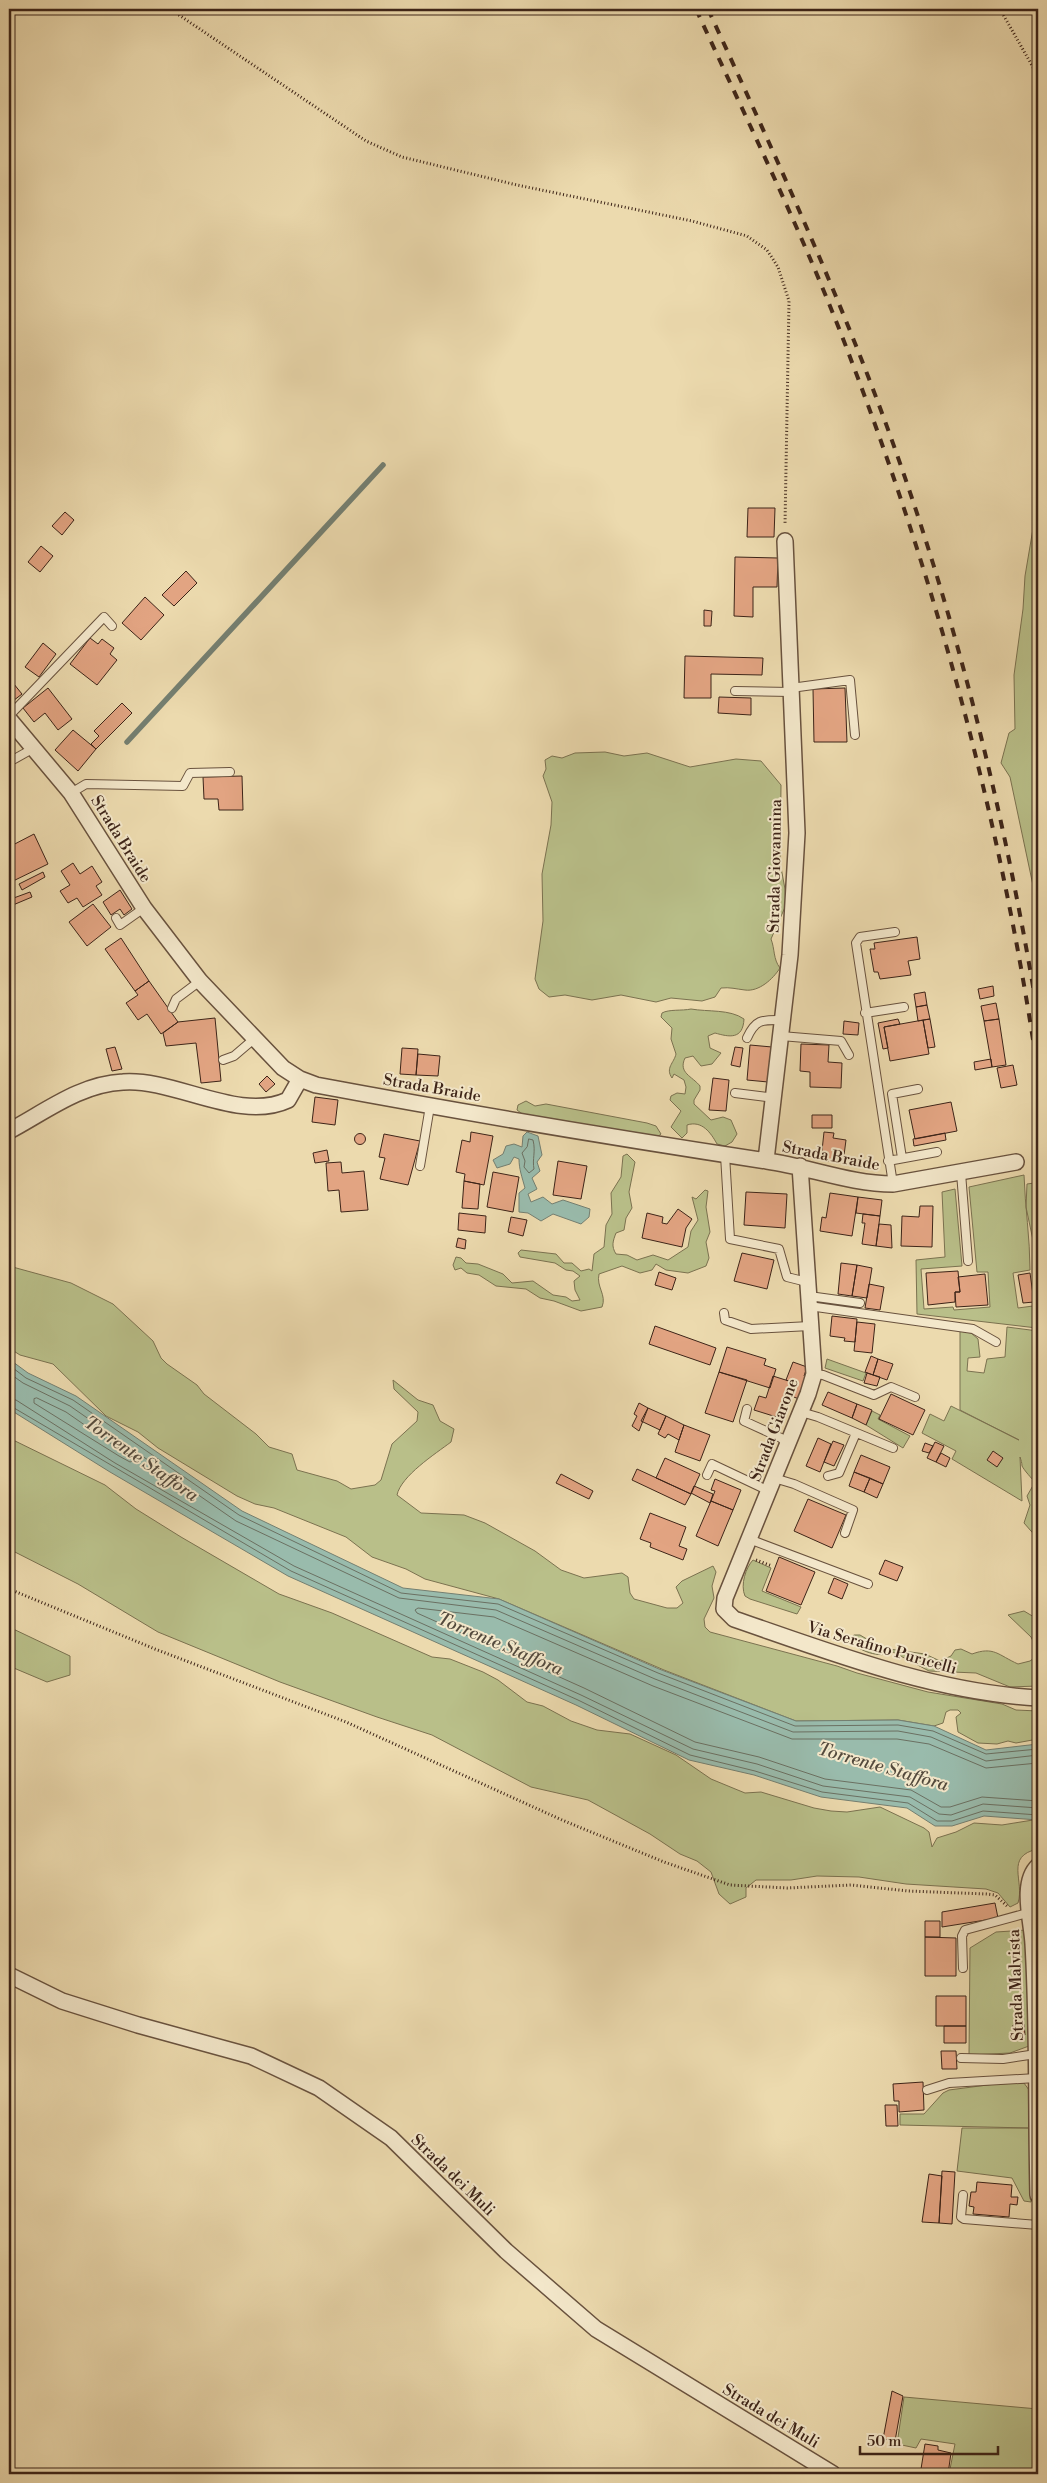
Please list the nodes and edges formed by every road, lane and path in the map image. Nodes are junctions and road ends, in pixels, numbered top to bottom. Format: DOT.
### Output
graph roads {
  1 [pos="170,9"];
  2 [pos="1000,9"];
  3 [pos="1038,76"];
  4 [pos="785,541"];
  5 [pos="112,626"];
  6 [pos="791,690"];
  7 [pos="735,691"];
  8 [pos="9,717"];
  9 [pos="855,735"];
  10 [pos="34,748"];
  11 [pos="9,762"];
  12 [pos="230,772"];
  13 [pos="71,793"];
  14 [pos="144,908"];
  15 [pos="116,918"];
  16 [pos="895,932"];
  17 [pos="200,981"];
  18 [pos="904,1007"];
  19 [pos="172,1008"];
  20 [pos="866,1013"];
  21 [pos="784,1020"];
  22 [pos="782,1036"];
  23 [pos="255,1038"];
  24 [pos="747,1038"];
  25 [pos="849,1055"];
  26 [pos="223,1060"];
  27 [pos="300,1080"];
  28 [pos="918,1089"];
  29 [pos="735,1093"];
  30 [pos="775,1098"];
  31 [pos="430,1106"];
  32 [pos="9,1131"];
  33 [pos="937,1152"];
  34 [pos="725,1155"];
  35 [pos="902,1158"];
  36 [pos="766,1160"];
  37 [pos="888,1161"];
  38 [pos="1016,1162"];
  39 [pos="420,1166"];
  40 [pos="800,1166"];
  41 [pos="961,1173"];
  42 [pos="893,1184"];
  43 [pos="968,1261"];
  44 [pos="809,1296"];
  45 [pos="860,1303"];
  46 [pos="724,1312"];
  47 [pos="810,1326"];
  48 [pos="996,1342"];
  49 [pos="814,1374"];
  50 [pos="915,1397"];
  51 [pos="747,1409"];
  52 [pos="801,1412"];
  53 [pos="856,1433"];
  54 [pos="788,1444"];
  55 [pos="893,1448"];
  56 [pos="707,1475"];
  57 [pos="828,1476"];
  58 [pos="771,1485"];
  59 [pos="844,1533"];
  60 [pos="749,1539"];
  61 [pos="868,1584"];
  62 [pos="9,1589"];
  63 [pos="724,1609"];
  64 [pos="1038,1698"];
  65 [pos="1038,1866"];
  66 [pos="1024,1915"];
  67 [pos="962,1968"];
  68 [pos="9,1975"];
  69 [pos="1036,2054"];
  70 [pos="961,2058"];
  71 [pos="1036,2078"];
  72 [pos="927,2090"];
  73 [pos="963,2195"];
  74 [pos="1038,2195"];
  75 [pos="1038,2225"];
  76 [pos="833,2474"];
  1 -- 4 [label="path"];
  2 -- 3 [label="path"];
  4 -- 6 [label="street, Strada Giovannina"];
  5 -- 8 [label="lane"];
  6 -- 7 [label="lane"];
  6 -- 9 [label="lane"];
  6 -- 21 [label="street, Strada Giovannina"];
  8 -- 10 [label="street, Strada Braide"];
  10 -- 11 [label="lane"];
  10 -- 13 [label="street, Strada Braide"];
  12 -- 13 [label="lane"];
  13 -- 14 [label="street, Strada Braide"];
  14 -- 15 [label="lane"];
  14 -- 17 [label="street, Strada Braide"];
  16 -- 20 [label="lane"];
  17 -- 19 [label="lane"];
  17 -- 23 [label="street, Strada Braide"];
  18 -- 20 [label="lane"];
  20 -- 37 [label="lane"];
  21 -- 22 [label="street, Strada Giovannina"];
  21 -- 24 [label="lane"];
  22 -- 25 [label="lane"];
  22 -- 30 [label="street, Strada Giovannina"];
  23 -- 26 [label="lane"];
  23 -- 27 [label="street, Strada Braide"];
  27 -- 31 [label="street, Strada Braide"];
  27 -- 32 [label="street"];
  28 -- 35 [label="lane"];
  29 -- 30 [label="lane"];
  30 -- 36 [label="street, Strada Giovannina"];
  31 -- 34 [label="street, Strada Braide"];
  31 -- 39 [label="lane"];
  33 -- 35 [label="lane"];
  34 -- 36 [label="street, Strada Braide"];
  34 -- 44 [label="lane"];
  35 -- 37 [label="lane"];
  36 -- 40 [label="street, Strada Braide"];
  37 -- 42 [label="lane"];
  38 -- 41 [label="street, Strada Braide"];
  40 -- 42 [label="street, Strada Braide"];
  40 -- 44 [label="street, Strada Giarone"];
  41 -- 42 [label="street, Strada Braide"];
  41 -- 43 [label="lane"];
  44 -- 45 [label="lane"];
  44 -- 47 [label="street, Strada Giarone"];
  44 -- 48 [label="lane"];
  46 -- 47 [label="lane"];
  47 -- 49 [label="street, Strada Giarone"];
  49 -- 50 [label="lane"];
  49 -- 52 [label="street, Strada Giarone"];
  51 -- 54 [label="lane"];
  52 -- 53 [label="lane"];
  52 -- 54 [label="street, Strada Giarone"];
  53 -- 55 [label="lane"];
  53 -- 57 [label="lane"];
  54 -- 58 [label="street, Strada Giarone"];
  56 -- 58 [label="lane"];
  58 -- 59 [label="lane"];
  58 -- 60 [label="street, Strada Giarone"];
  60 -- 61 [label="lane"];
  60 -- 63 [label="street, Strada Giarone"];
  62 -- 66 [label="path"];
  63 -- 64 [label="street, Via Serafino Puricelli"];
  65 -- 66 [label="street, Strada Malvista"];
  66 -- 67 [label="lane"];
  66 -- 69 [label="street, Strada Malvista"];
  68 -- 76 [label="street, Strada dei Muli"];
  69 -- 70 [label="lane"];
  69 -- 71 [label="street, Strada Malvista"];
  71 -- 72 [label="lane"];
  71 -- 74 [label="street, Strada Malvista"];
  73 -- 75 [label="lane"];
}
